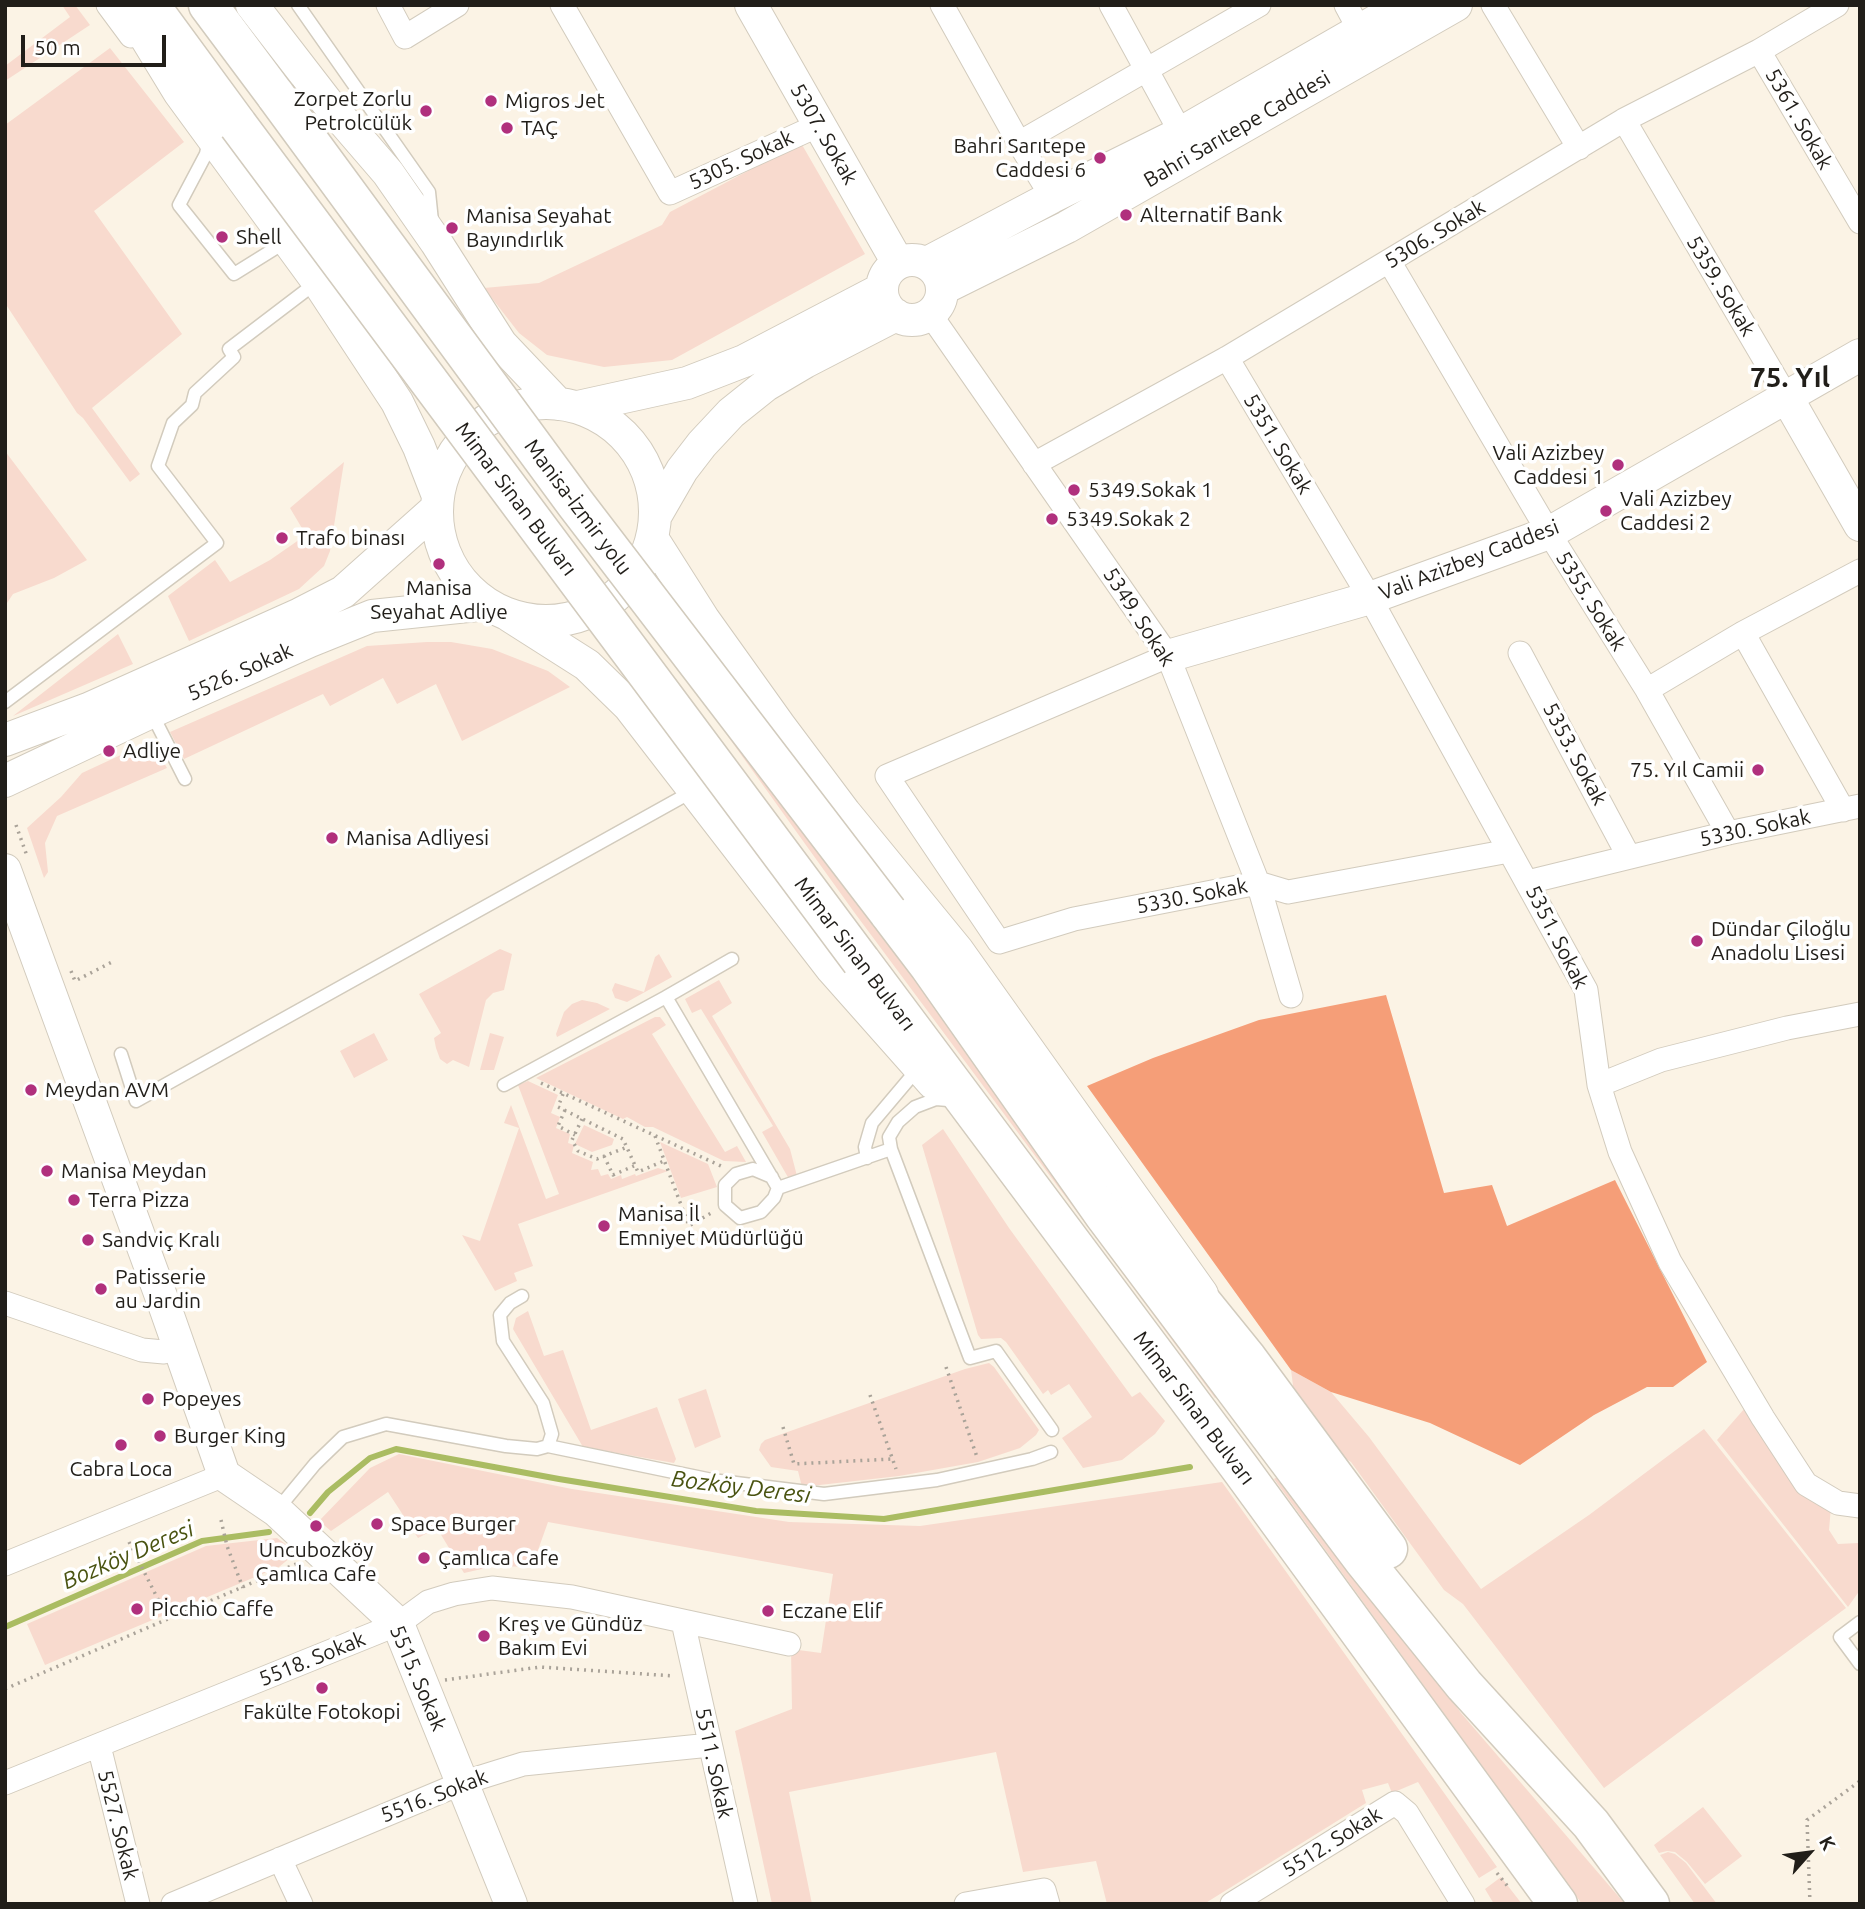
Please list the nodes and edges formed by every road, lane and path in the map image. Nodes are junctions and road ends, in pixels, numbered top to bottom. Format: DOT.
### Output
graph roads {
  1 [pos="108,5"];
  2 [pos="126,5"];
  3 [pos="150,5"];
  4 [pos="208,5"];
  5 [pos="252,5"];
  6 [pos="298,5"];
  7 [pos="388,5"];
  8 [pos="457,5"];
  9 [pos="562,5"];
  10 [pos="751,5"];
  11 [pos="942,5"];
  12 [pos="1111,5"];
  13 [pos="1259,5"];
  14 [pos="1404,5"];
  15 [pos="1456,5"];
  16 [pos="1493,5"];
  17 [pos="1837,5"];
  18 [pos="1353,18"];
  19 [pos="1759,51"];
  20 [pos="1148,70"];
  21 [pos="179,92"];
  22 [pos="1624,120"];
  23 [pos="819,125"];
  24 [pos="224,130"];
  25 [pos="1181,133"];
  26 [pos="1019,144"];
  27 [pos="1579,148"];
  28 [pos="1052,197"];
  29 [pos="1860,222"];
  30 [pos="287,241"];
  31 [pos="436,242"];
  32 [pos="1389,261"];
  33 [pos="318,282"];
  34 [pos="913,289"];
  35 [pos="1860,355"];
  36 [pos="1227,358"];
  37 [pos="1786,396"];
  38 [pos="568,406"];
  39 [pos="1034,464"];
  40 [pos="437,503"];
  41 [pos="1860,525"];
  42 [pos="654,526"];
  43 [pos="1549,533"];
  44 [pos="1860,571"];
  45 [pos="1370,598"];
  46 [pos="498,610"];
  47 [pos="1743,633"];
  48 [pos="1520,653"];
  49 [pos="1168,656"];
  50 [pos="1647,690"];
  51 [pos="5,702"];
  52 [pos="150,712"];
  53 [pos="5,740"];
  54 [pos="185,779"];
  55 [pos="5,781"];
  56 [pos="695,790"];
  57 [pos="1852,808"];
  58 [pos="16,825"];
  59 [pos="1728,833"];
  60 [pos="1509,850"];
  61 [pos="1629,857"];
  62 [pos="17,866"];
  63 [pos="1528,882"];
  64 [pos="1258,883"];
  65 [pos="888,912"];
  66 [pos="732,959"];
  67 [pos="112,962"];
  68 [pos="929,966"];
  69 [pos="71,970"];
  70 [pos="1291,996"];
  71 [pos="666,997"];
  72 [pos="1860,1014"];
  73 [pos="121,1054"];
  74 [pos="914,1061"];
  75 [pos="523,1075"];
  76 [pos="504,1085"];
  77 [pos="1599,1085"];
  78 [pos="563,1094"];
  79 [pos="948,1100"];
  80 [pos="565,1110"];
  81 [pos="582,1119"];
  82 [pos="575,1135"];
  83 [pos="654,1135"];
  84 [pos="627,1147"];
  85 [pos="891,1149"];
  86 [pos="604,1156"];
  87 [pos="867,1158"];
  88 [pos="664,1161"];
  89 [pos="635,1165"];
  90 [pos="736,1174"];
  91 [pos="775,1183"];
  92 [pos="725,1205"];
  93 [pos="1073,1247"];
  94 [pos="522,1296"];
  95 [pos="6,1301"];
  96 [pos="164,1352"];
  97 [pos="1247,1359"];
  98 [pos="946,1367"];
  99 [pos="870,1395"];
  100 [pos="783,1427"];
  101 [pos="1052,1430"];
  102 [pos="548,1446"];
  103 [pos="1051,1452"];
  104 [pos="892,1459"];
  105 [pos="981,1470"];
  106 [pos="224,1475"];
  107 [pos="902,1484"];
  108 [pos="1860,1506"];
  109 [pos="277,1511"];
  110 [pos="221,1520"];
  111 [pos="128,1542"];
  112 [pos="297,1563"];
  113 [pos="5,1564"];
  114 [pos="243,1588"];
  115 [pos="168,1619"];
  116 [pos="682,1622"];
  117 [pos="1860,1622"];
  118 [pos="398,1623"];
  119 [pos="789,1644"];
  120 [pos="1860,1664"];
  121 [pos="695,1677"];
  122 [pos="5,1689"];
  123 [pos="424,1689"];
  124 [pos="710,1745"];
  125 [pos="99,1746"];
  126 [pos="1860,1781"];
  127 [pos="5,1783"];
  128 [pos="462,1783"];
  129 [pos="1591,1824"];
  130 [pos="280,1859"];
  131 [pos="738,1901"];
  132 [pos="1235,1903"];
  133 [pos="138,1904"];
  134 [pos="173,1904"];
  135 [pos="301,1904"];
  136 [pos="511,1904"];
  137 [pos="966,1904"];
  138 [pos="1048,1904"];
  139 [pos="1463,1904"];
  140 [pos="1558,1904"];
  141 [pos="1650,1904"];
  142 [pos="1810,1904"];
  1 -- 21 [label="street"];
  2 -- 21 [label="main road"];
  3 -- 24 [label="highway, Mimar Sinan Bulvarı"];
  4 -- 65 [label="highway, Manisa-İzmir yolu, bridge"];
  5 -- 31 [label="main road"];
  6 -- 31 [label="lane"];
  7 -- 8 [label="street"];
  9 -- 23 [label="street, 5305. Sokak"];
  10 -- 23 [label="main road, 5307. Sokak"];
  11 -- 26 [label="street"];
  12 -- 20 [label="street"];
  13 -- 20 [label="street"];
  14 -- 18 [label="main road, Bahri Sarıtepe Caddesi"];
  15 -- 34 [label="main road, Bahri Sarıtepe Caddesi"];
  16 -- 27 [label="street"];
  17 -- 19 [label="street, 5306. Sokak"];
  18 -- 25 [label="main road, Bahri Sarıtepe Caddesi"];
  19 -- 22 [label="street, 5306. Sokak"];
  19 -- 29 [label="street, 5361. Sokak"];
  20 -- 25 [label="street"];
  20 -- 26 [label="street"];
  21 -- 24 [label="main road"];
  22 -- 27 [label="street, 5306. Sokak"];
  22 -- 37 [label="street, 5359. Sokak"];
  23 -- 34 [label="main road, 5307. Sokak"];
  24 -- 30 [label="main road"];
  24 -- 30 [label="lane"];
  24 -- 93 [label="highway, Mimar Sinan Bulvarı, bridge"];
  25 -- 28 [label="main road, Bahri Sarıtepe Caddesi"];
  26 -- 28 [label="street"];
  27 -- 32 [label="street, 5306. Sokak"];
  28 -- 34 [label="main road, Bahri Sarıtepe Caddesi"];
  30 -- 33 [label="main road"];
  31 -- 38 [label="main road"];
  32 -- 36 [label="street, 5306. Sokak"];
  32 -- 43 [label="street, 5355. Sokak"];
  33 -- 40 [label="main road"];
  33 -- 51 [label="lane"];
  34 -- 38 [label="main road, Bahri Sarıtepe Caddesi"];
  34 -- 39 [label="street, 5349. Sokak"];
  34 -- 42 [label="main road, Bahri Sarıtepe Caddesi"];
  35 -- 37 [label="main road, Vali Azizbey Caddesi"];
  36 -- 39 [label="street, 5306. Sokak"];
  36 -- 45 [label="street, 5351. Sokak"];
  37 -- 41 [label="main road, 5359. Sokak"];
  37 -- 43 [label="main road, Vali Azizbey Caddesi"];
  38 -- 40 [label="main road"];
  38 -- 42 [label="main road"];
  39 -- 49 [label="street, 5349. Sokak"];
  40 -- 46 [label="main road"];
  40 -- 53 [label="main road, 5526. Sokak"];
  42 -- 46 [label="main road"];
  42 -- 97 [label="main road"];
  43 -- 45 [label="main road, Vali Azizbey Caddesi"];
  43 -- 50 [label="street, 5355. Sokak"];
  44 -- 47 [label="street"];
  45 -- 49 [label="main road, Vali Azizbey Caddesi"];
  45 -- 60 [label="street, 5351. Sokak"];
  46 -- 52 [label="main road, 5526. Sokak"];
  46 -- 56 [label="main road"];
  47 -- 50 [label="street"];
  47 -- 57 [label="street"];
  48 -- 61 [label="street, 5353. Sokak"];
  49 -- 64 [label="street, 5349. Sokak"];
  49 -- 64 [label="street, 5330. Sokak"];
  50 -- 59 [label="street, 5355. Sokak"];
  52 -- 54 [label="lane"];
  52 -- 55 [label="main road, 5526. Sokak"];
  56 -- 73 [label="lane"];
  56 -- 74 [label="main road"];
  57 -- 59 [label="street, 5330. Sokak"];
  58 -- 62 [label="path"];
  59 -- 61 [label="street, 5330. Sokak"];
  60 -- 63 [label="street, 5351. Sokak"];
  60 -- 64 [label="street, 5330. Sokak"];
  61 -- 63 [label="street, 5330. Sokak"];
  62 -- 106 [label="main road"];
  63 -- 77 [label="street, 5351. Sokak"];
  64 -- 70 [label="street, 5349. Sokak"];
  65 -- 68 [label="highway, Mimar Sinan Bulvarı"];
  66 -- 71 [label="lane"];
  67 -- 69 [label="path"];
  68 -- 97 [label="highway"];
  68 -- 129 [label="highway, Mimar Sinan Bulvarı"];
  71 -- 75 [label="lane"];
  71 -- 91 [label="lane"];
  72 -- 77 [label="street"];
  74 -- 79 [label="main road"];
  74 -- 87 [label="lane"];
  75 -- 76 [label="lane"];
  75 -- 78 [label="path"];
  77 -- 108 [label="street, 5351. Sokak"];
  78 -- 80 [label="path"];
  78 -- 83 [label="path"];
  79 -- 85 [label="lane"];
  79 -- 93 [label="main road"];
  80 -- 81 [label="path"];
  80 -- 82 [label="path"];
  81 -- 82 [label="path"];
  81 -- 84 [label="path"];
  82 -- 86 [label="path"];
  83 -- 88 [label="path"];
  83 -- 90 [label="path"];
  84 -- 86 [label="path"];
  84 -- 89 [label="path"];
  85 -- 87 [label="lane"];
  85 -- 101 [label="lane"];
  86 -- 89 [label="path"];
  87 -- 91 [label="lane"];
  88 -- 89 [label="path"];
  88 -- 92 [label="path"];
  90 -- 91 [label="lane"];
  90 -- 92 [label="lane"];
  91 -- 92 [label="lane"];
  93 -- 140 [label="highway, Mimar Sinan Bulvarı"];
  94 -- 102 [label="lane"];
  95 -- 96 [label="street"];
  97 -- 129 [label="highway"];
  98 -- 105 [label="path"];
  99 -- 104 [label="path"];
  100 -- 104 [label="path"];
  102 -- 107 [label="lane"];
  102 -- 109 [label="lane"];
  103 -- 105 [label="lane"];
  104 -- 107 [label="path"];
  105 -- 107 [label="lane"];
  106 -- 109 [label="main road, 5515. Sokak"];
  106 -- 113 [label="street"];
  109 -- 118 [label="main road, 5515. Sokak"];
  110 -- 114 [label="path"];
  111 -- 115 [label="path"];
  112 -- 114 [label="path"];
  114 -- 115 [label="path"];
  115 -- 122 [label="path"];
  116 -- 118 [label="street, 5518. Sokak"];
  116 -- 119 [label="street, 5518. Sokak"];
  116 -- 121 [label="street, 5511. Sokak"];
  117 -- 120 [label="lane"];
  118 -- 123 [label="main road, 5515. Sokak"];
  118 -- 125 [label="street, 5518. Sokak"];
  121 -- 123 [label="path"];
  121 -- 124 [label="street, 5511. Sokak"];
  123 -- 128 [label="main road, 5515. Sokak"];
  124 -- 128 [label="street, 5516. Sokak"];
  124 -- 131 [label="street, 5511. Sokak"];
  125 -- 127 [label="street, 5518. Sokak"];
  125 -- 133 [label="street, 5527. Sokak"];
  126 -- 142 [label="path"];
  128 -- 130 [label="street, 5516. Sokak"];
  128 -- 136 [label="main road, 5515. Sokak"];
  129 -- 141 [label="highway, Mimar Sinan Bulvarı"];
  130 -- 134 [label="street, 5516. Sokak"];
  130 -- 135 [label="street"];
  132 -- 139 [label="street, 5512. Sokak"];
  137 -- 138 [label="street"];
}
